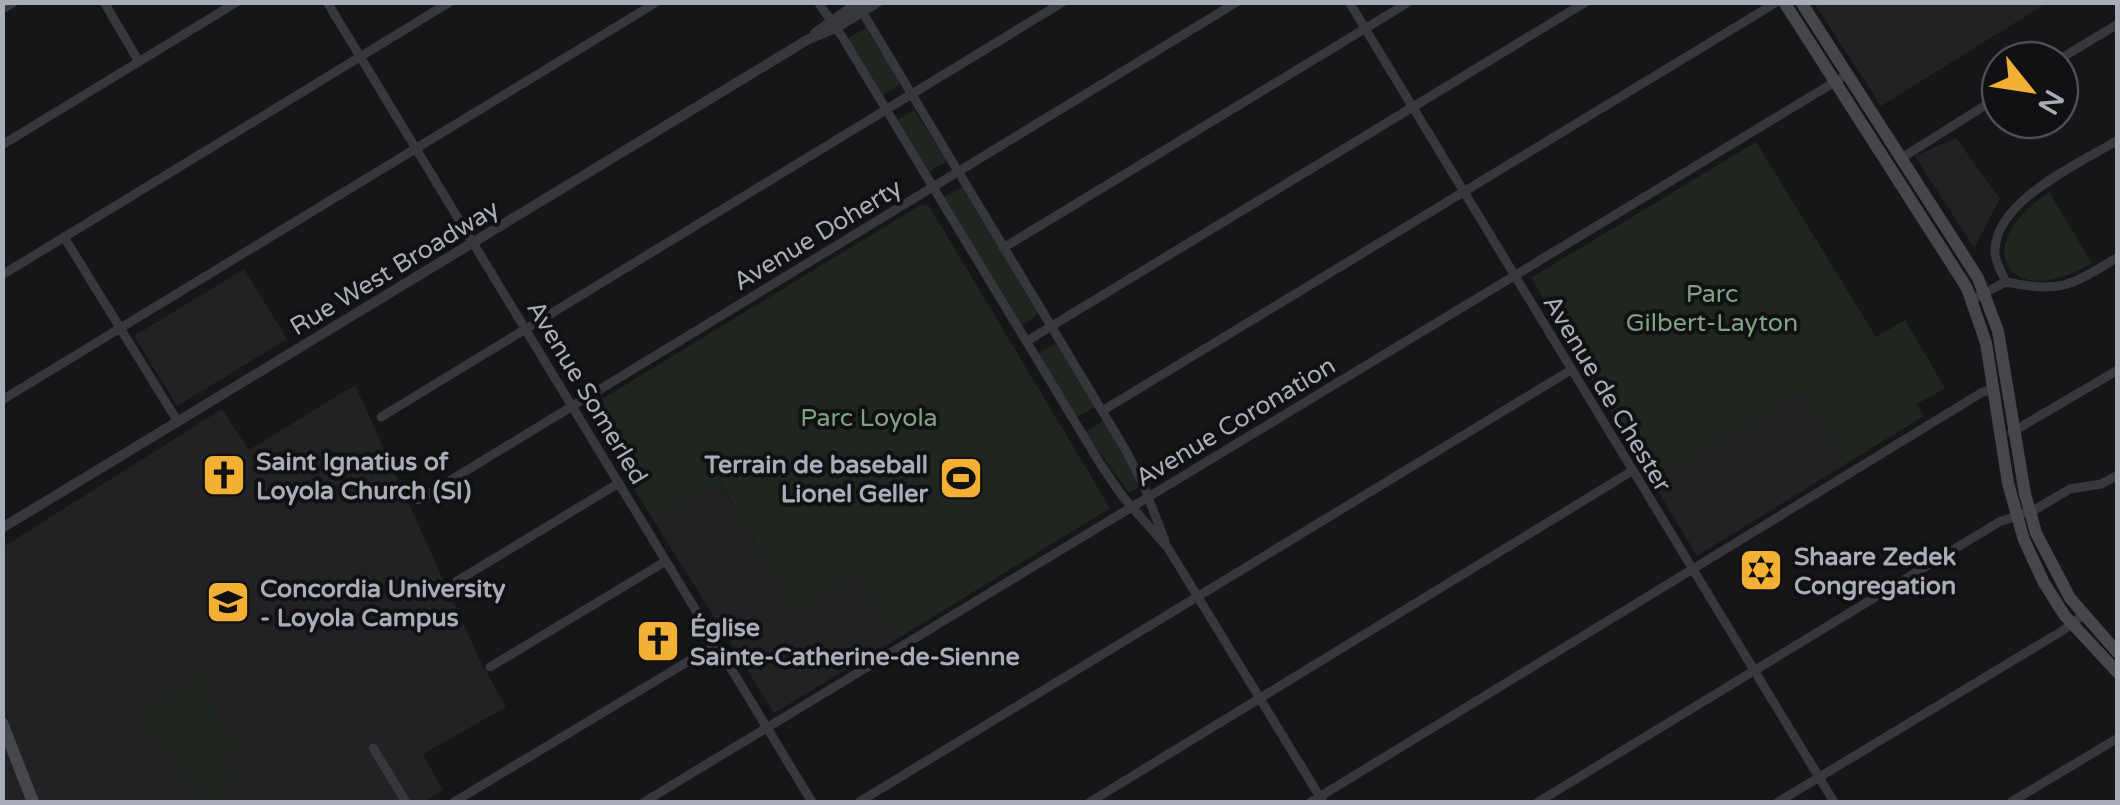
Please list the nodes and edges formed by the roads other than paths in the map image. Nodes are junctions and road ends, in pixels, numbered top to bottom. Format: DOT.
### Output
graph roads {
  1 [pos="14,2"];
  2 [pos="104,2"];
  3 [pos="238,2"];
  4 [pos="328,2"];
  5 [pos="450,2"];
  6 [pos="657,2"];
  7 [pos="818,2"];
  8 [pos="878,2"];
  9 [pos="1063,2"];
  10 [pos="1237,2"];
  11 [pos="1349,2"];
  12 [pos="1409,2"];
  13 [pos="1586,2"];
  14 [pos="1780,2"];
  15 [pos="1802,2"];
  16 [pos="859,5"];
  17 [pos="2,9"];
  18 [pos="2118,24"];
  19 [pos="833,25"];
  20 [pos="1365,29"];
  21 [pos="2080,47"];
  22 [pos="361,58"];
  23 [pos="139,62"];
  24 [pos="1842,78"];
  25 [pos="911,95"];
  26 [pos="1412,107"];
  27 [pos="1980,109"];
  28 [pos="886,110"];
  29 [pos="2118,140"];
  30 [pos="2,145"];
  31 [pos="416,149"];
  32 [pos="1896,162"];
  33 [pos="958,172"];
  34 [pos="933,187"];
  35 [pos="1463,191"];
  36 [pos="64,237"];
  37 [pos="474,243"];
  38 [pos="1003,248"];
  39 [pos="2118,256"];
  40 [pos="2,275"];
  41 [pos="1514,275"];
  42 [pos="2006,282"];
  43 [pos="1979,296"];
  44 [pos="1051,326"];
  45 [pos="120,329"];
  46 [pos="527,329"];
  47 [pos="1026,341"];
  48 [pos="1571,370"];
  49 [pos="2118,370"];
  50 [pos="2000,387"];
  51 [pos="2,400"];
  52 [pos="573,406"];
  53 [pos="1102,411"];
  54 [pos="381,417"];
  55 [pos="178,422"];
  56 [pos="2008,433"];
  57 [pos="1632,471"];
  58 [pos="2118,475"];
  59 [pos="619,483"];
  60 [pos="1148,498"];
  61 [pos="418,500"];
  62 [pos="1133,508"];
  63 [pos="2022,514"];
  64 [pos="2,528"];
  65 [pos="1168,548"];
  66 [pos="666,561"];
  67 [pos="1692,570"];
  68 [pos="457,581"];
  69 [pos="1199,598"];
  70 [pos="2077,619"];
  71 [pos="716,644"];
  72 [pos="2118,653"];
  73 [pos="490,667"];
  74 [pos="1754,671"];
  75 [pos="2118,673"];
  76 [pos="1261,700"];
  77 [pos="2,723"];
  78 [pos="767,728"];
  79 [pos="2118,738"];
  80 [pos="373,748"];
  81 [pos="1819,778"];
  82 [pos="1318,801"];
  83 [pos="33,802"];
  84 [pos="406,802"];
  85 [pos="454,802"];
  86 [pos="644,802"];
  87 [pos="812,802"];
  88 [pos="859,802"];
  89 [pos="1090,802"];
  90 [pos="1538,802"];
  91 [pos="1778,802"];
  92 [pos="1834,802"];
  93 [pos="2012,802"];
  1 -- 17 [label="street"];
  2 -- 23 [label="street"];
  3 -- 23 [label="street"];
  4 -- 22 [label="street, Avenue Somerled"];
  5 -- 22 [label="street"];
  6 -- 31 [label="street"];
  7 -- 19 [label="street"];
  8 -- 16 [label="street, Rue West Broadway"];
  9 -- 25 [label="street"];
  10 -- 33 [label="street, Avenue Doherty"];
  11 -- 20 [label="street, Avenue de Chester"];
  12 -- 20 [label="street"];
  13 -- 26 [label="street"];
  14 -- 24 [label="main road"];
  14 -- 35 [label="street"];
  15 -- 24 [label="main road"];
  16 -- 19 [label="street, Rue West Broadway"];
  16 -- 25 [label="street"];
  18 -- 21 [label="street"];
  19 -- 28 [label="street"];
  19 -- 37 [label="street, Rue West Broadway"];
  20 -- 26 [label="street, Avenue de Chester"];
  20 -- 38 [label="street"];
  22 -- 31 [label="street, Avenue Somerled"];
  22 -- 36 [label="street"];
  23 -- 30 [label="street"];
  24 -- 32 [label="main road"];
  24 -- 41 [label="street, Avenue Coronation"];
  25 -- 28 [label="street"];
  25 -- 33 [label="street"];
  26 -- 35 [label="street, Avenue de Chester"];
  26 -- 44 [label="street"];
  27 -- 32 [label="street"];
  28 -- 34 [label="street"];
  28 -- 46 [label="street"];
  29 -- 42 [label="street"];
  31 -- 37 [label="street, Avenue Somerled"];
  31 -- 45 [label="street"];
  32 -- 43 [label="main road"];
  33 -- 34 [label="street, Avenue Doherty"];
  33 -- 38 [label="street"];
  34 -- 47 [label="street"];
  34 -- 52 [label="street, Avenue Doherty"];
  35 -- 41 [label="street, Avenue de Chester"];
  35 -- 53 [label="street"];
  36 -- 40 [label="street"];
  36 -- 45 [label="street"];
  37 -- 46 [label="street, Avenue Somerled"];
  37 -- 55 [label="street, Rue West Broadway"];
  38 -- 44 [label="street"];
  39 -- 42 [label="street"];
  41 -- 48 [label="street, Avenue de Chester"];
  41 -- 60 [label="street, Avenue Coronation"];
  42 -- 43 [label="street"];
  43 -- 50 [label="main road"];
  44 -- 47 [label="street"];
  44 -- 53 [label="street"];
  45 -- 51 [label="street"];
  45 -- 55 [label="street"];
  46 -- 52 [label="street, Avenue Somerled"];
  46 -- 54 [label="street"];
  47 -- 62 [label="street"];
  48 -- 57 [label="street, Avenue de Chester"];
  48 -- 69 [label="street"];
  49 -- 56 [label="street"];
  50 -- 56 [label="main road"];
  50 -- 67 [label="street"];
  52 -- 59 [label="street, Avenue Somerled"];
  52 -- 61 [label="street, Avenue Doherty"];
  53 -- 60 [label="street"];
  55 -- 64 [label="street, Rue West Broadway"];
  56 -- 63 [label="main road"];
  57 -- 67 [label="street, Avenue de Chester"];
  57 -- 76 [label="street"];
  58 -- 63 [label="street"];
  59 -- 66 [label="street, Avenue Somerled"];
  59 -- 68 [label="street"];
  60 -- 62 [label="street, Avenue Coronation"];
  60 -- 65 [label="street"];
  62 -- 65 [label="street"];
  62 -- 78 [label="street, Avenue Coronation"];
  63 -- 70 [label="main road"];
  63 -- 74 [label="street"];
  65 -- 69 [label="street"];
  66 -- 71 [label="street, Avenue Somerled"];
  66 -- 73 [label="street"];
  67 -- 74 [label="street, Avenue de Chester"];
  67 -- 82 [label="street"];
  69 -- 76 [label="street"];
  69 -- 88 [label="street"];
  70 -- 72 [label="main road"];
  70 -- 75 [label="main road"];
  70 -- 81 [label="street"];
  71 -- 78 [label="street, Avenue Somerled"];
  71 -- 85 [label="street"];
  74 -- 81 [label="street, Avenue de Chester"];
  74 -- 90 [label="street"];
  76 -- 82 [label="street"];
  76 -- 89 [label="street"];
  77 -- 83 [label="main road"];
  78 -- 86 [label="street, Avenue Coronation"];
  78 -- 87 [label="street, Avenue Somerled"];
  79 -- 93 [label="street"];
  80 -- 84 [label="street"];
  81 -- 91 [label="street"];
  81 -- 92 [label="street, Avenue de Chester"];
}
